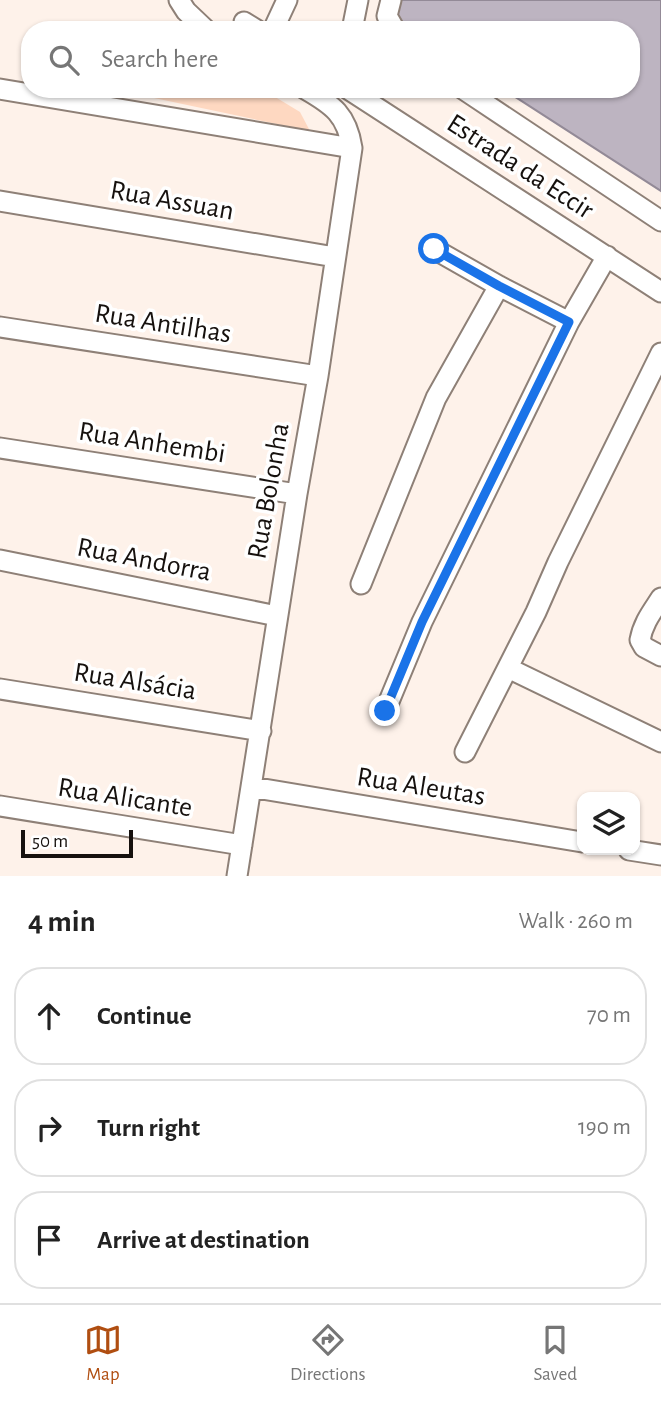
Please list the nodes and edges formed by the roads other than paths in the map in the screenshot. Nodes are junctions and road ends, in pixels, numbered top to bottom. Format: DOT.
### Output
graph roads {
  1 [pos="179,0"];
  2 [pos="287,0"];
  3 [pos="358,0"];
  4 [pos="391,0"];
  5 [pos="195,21"];
  6 [pos="277,21"];
  7 [pos="354,21"];
  8 [pos="390,21"];
  9 [pos="0,89"];
  10 [pos="21,93"];
  11 [pos="54,98"];
  12 [pos="320,98"];
  13 [pos="362,98"];
  14 [pos="476,98"];
  15 [pos="352,148"];
  16 [pos="0,201"];
  17 [pos="661,221"];
  18 [pos="434,249"];
  19 [pos="607,256"];
  20 [pos="335,257"];
  21 [pos="499,286"];
  22 [pos="661,292"];
  23 [pos="569,322"];
  24 [pos="0,327"];
  25 [pos="661,353"];
  26 [pos="318,376"];
  27 [pos="0,448"];
  28 [pos="296,494"];
  29 [pos="0,560"];
  30 [pos="360,583"];
  31 [pos="661,598"];
  32 [pos="277,616"];
  33 [pos="661,656"];
  34 [pos="508,668"];
  35 [pos="0,689"];
  36 [pos="385,711"];
  37 [pos="261,731"];
  38 [pos="661,742"];
  39 [pos="465,752"];
  40 [pos="251,787"];
  41 [pos="0,806"];
  42 [pos="577,841"];
  43 [pos="242,845"];
  44 [pos="640,852"];
  45 [pos="661,855"];
  46 [pos="237,876"];
  1 -- 5 [label="street"];
  2 -- 6 [label="street"];
  3 -- 7 [label="street"];
  4 -- 8 [label="street"];
  9 -- 10 [label="street"];
  11 -- 15 [label="street"];
  12 -- 15 [label="street, Rua Bolonha"];
  13 -- 19 [label="street, Estrada da Eccir"];
  14 -- 17 [label="street"];
  15 -- 20 [label="street, Rua Bolonha"];
  16 -- 20 [label="street, Rua Assuan"];
  18 -- 21 [label="street"];
  19 -- 22 [label="street, Estrada da Eccir"];
  19 -- 23 [label="street"];
  20 -- 26 [label="street, Rua Bolonha"];
  21 -- 23 [label="street"];
  21 -- 30 [label="street"];
  23 -- 36 [label="street"];
  24 -- 26 [label="street, Rua Antilhas"];
  25 -- 34 [label="street"];
  26 -- 28 [label="street, Rua Bolonha"];
  27 -- 28 [label="street, Rua Anhembi"];
  28 -- 32 [label="street, Rua Bolonha"];
  29 -- 32 [label="street, Rua Andorra"];
  31 -- 33 [label="street"];
  32 -- 37 [label="street, Rua Bolonha"];
  34 -- 38 [label="street"];
  34 -- 39 [label="street"];
  35 -- 37 [label="street, Rua Alsácia"];
  37 -- 40 [label="street, Rua Bolonha"];
  40 -- 42 [label="street, Rua Aleutas"];
  40 -- 43 [label="street, Rua Bolonha"];
  41 -- 43 [label="street, Rua Alicante"];
  43 -- 46 [label="street, Rua Bolonha"];
  44 -- 45 [label="street"];
}
